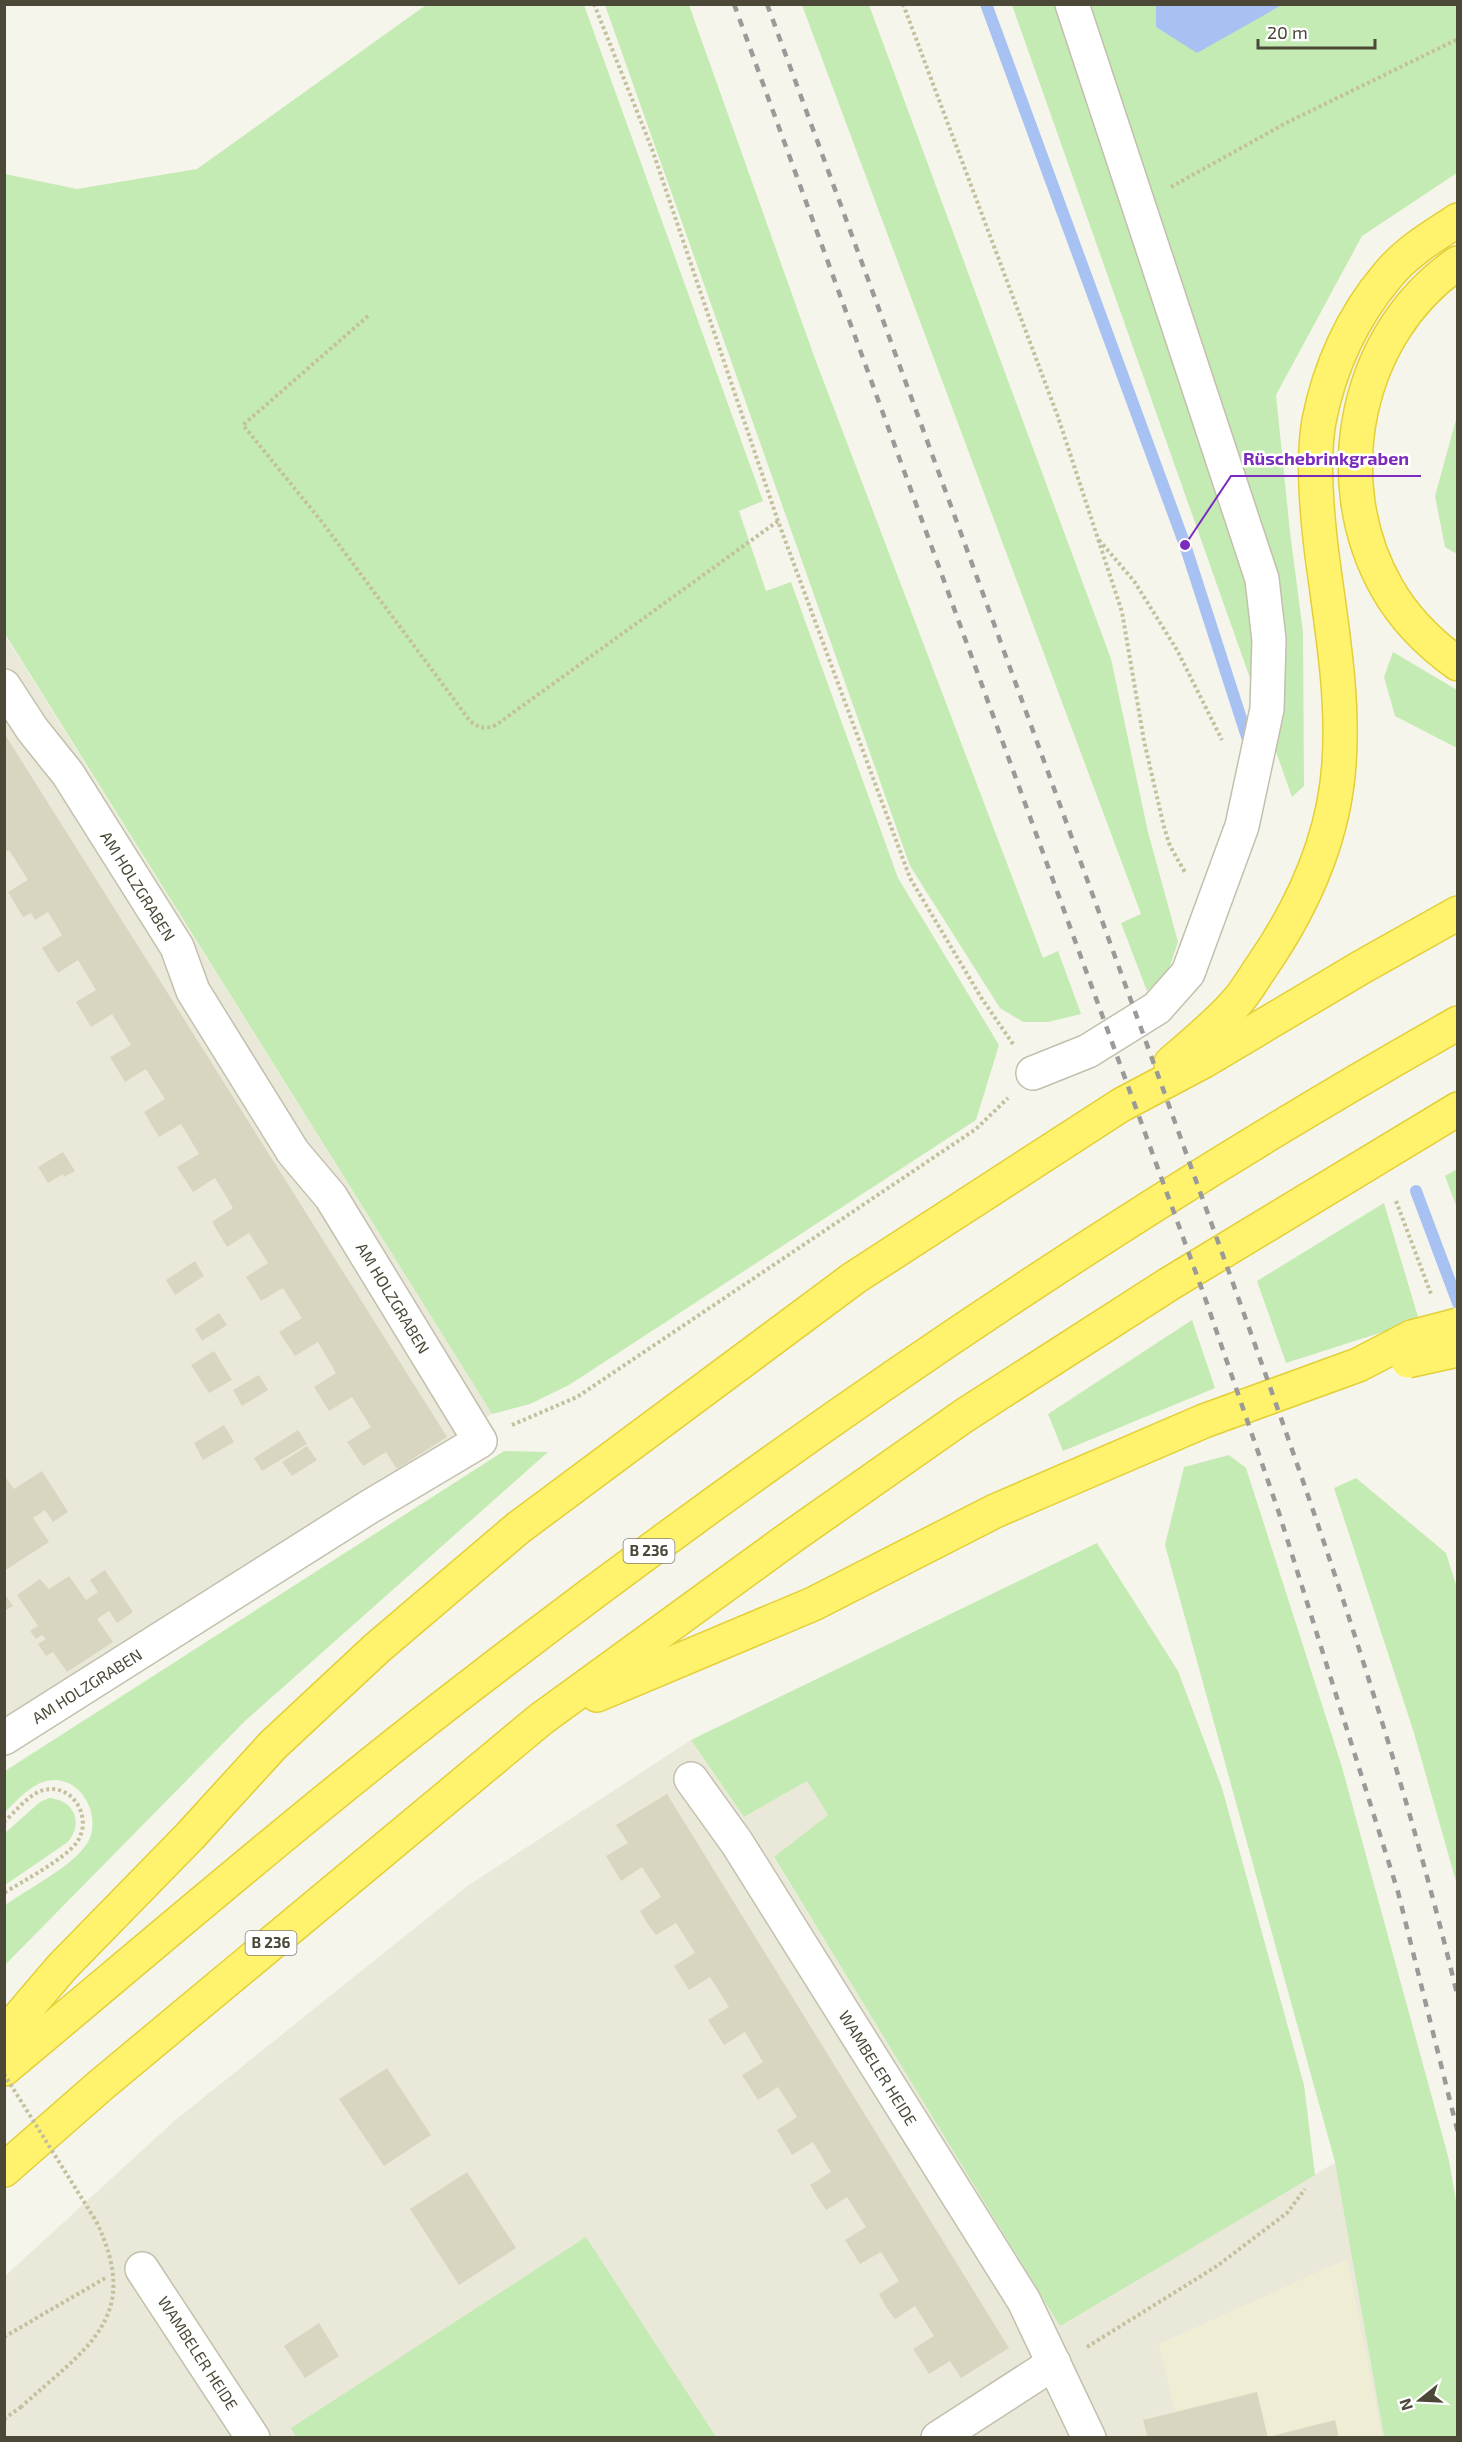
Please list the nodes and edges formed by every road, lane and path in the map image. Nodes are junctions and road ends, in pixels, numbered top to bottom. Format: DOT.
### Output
graph roads {
  1 [pos="594,4"];
  2 [pos="903,4"];
  3 [pos="1072,4"];
  4 [pos="1458,39"];
  5 [pos="1139,205"];
  6 [pos="1458,219"];
  7 [pos="1458,263"];
  8 [pos="368,316"];
  9 [pos="778,521"];
  10 [pos="1097,538"];
  11 [pos="1458,664"];
  12 [pos="4,686"];
  13 [pos="1225,746"];
  14 [pos="1458,913"];
  15 [pos="1210,916"];
  16 [pos="1458,1023"];
  17 [pos="1033,1073"];
  18 [pos="1121,1105"];
  19 [pos="1458,1109"];
  20 [pos="1396,1201"];
  21 [pos="1431,1295"];
  22 [pos="1458,1325"];
  23 [pos="1410,1349"];
  24 [pos="1458,1350"];
  25 [pos="480,1441"];
  26 [pos="541,1719"];
  27 [pos="4,1738"];
  28 [pos="692,1779"];
  29 [pos="4,1822"];
  30 [pos="4,1893"];
  31 [pos="4,2035"];
  32 [pos="4,2069"];
  33 [pos="4,2074"];
  34 [pos="4,2170"];
  35 [pos="1305,2189"];
  36 [pos="142,2269"];
  37 [pos="4,2337"];
  38 [pos="1054,2363"];
  39 [pos="4,2418"];
  40 [pos="253,2438"];
  41 [pos="938,2438"];
  42 [pos="1089,2438"];
  1 -- 9 [label="path"];
  2 -- 10 [label="path"];
  3 -- 5 [label="street"];
  4 -- 5 [label="path"];
  5 -- 15 [label="street"];
  6 -- 18 [label="highway"];
  7 -- 11 [label="highway"];
  8 -- 9 [label="path"];
  9 -- 17 [label="path"];
  10 -- 13 [label="path"];
  10 -- 15 [label="path"];
  12 -- 25 [label="street, AM HOLZGRABEN"];
  14 -- 18 [label="highway"];
  15 -- 17 [label="street"];
  16 -- 32 [label="highway, B 236"];
  17 -- 25 [label="path"];
  18 -- 31 [label="highway"];
  19 -- 26 [label="highway, B 236"];
  20 -- 21 [label="path"];
  22 -- 23 [label="highway, bridge"];
  23 -- 24 [label="highway, bridge"];
  23 -- 26 [label="highway"];
  25 -- 27 [label="street, AM HOLZGRABEN"];
  26 -- 34 [label="highway, B 236"];
  28 -- 38 [label="street, WAMBELER HEIDE"];
  29 -- 30 [label="path"];
  33 -- 39 [label="path, bridge"];
  35 -- 38 [label="path"];
  36 -- 37 [label="path"];
  36 -- 40 [label="street, WAMBELER HEIDE"];
  38 -- 41 [label="street"];
  38 -- 42 [label="street, WAMBELER HEIDE"];
}
